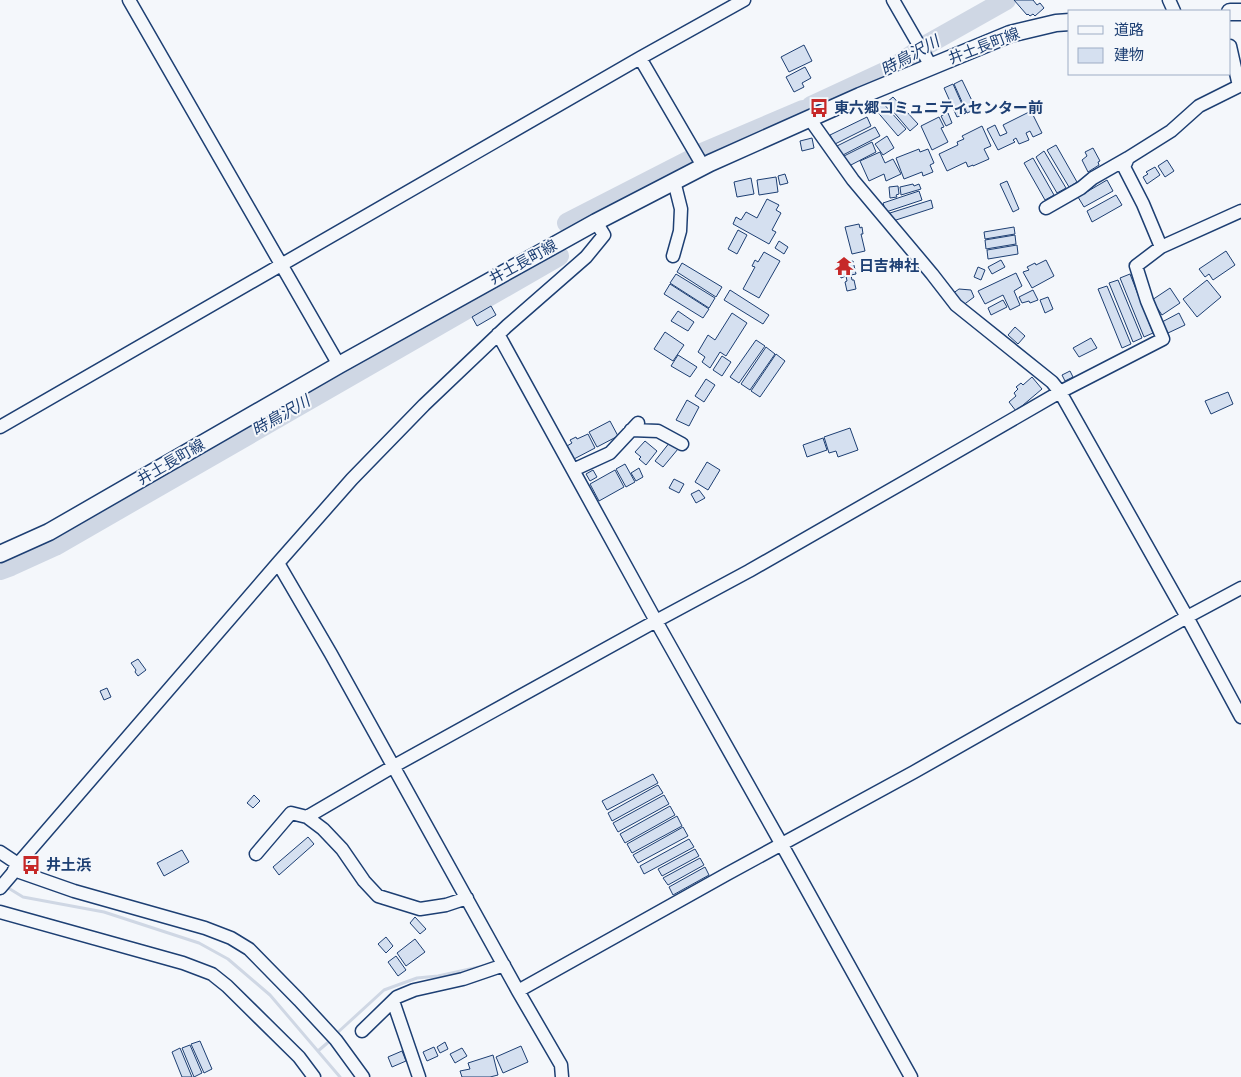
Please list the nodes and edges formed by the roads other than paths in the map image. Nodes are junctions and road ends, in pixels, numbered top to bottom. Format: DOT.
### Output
graph roads {
  1 [pos="129,0"];
  2 [pos="744,0"];
  3 [pos="893,0"];
  4 [pos="1068,22"];
  5 [pos="1231,50"];
  6 [pos="925,56"];
  7 [pos="640,58"];
  8 [pos="809,118"];
  9 [pos="1128,158"];
  10 [pos="703,166"];
  11 [pos="674,181"];
  12 [pos="1046,208"];
  13 [pos="1241,211"];
  14 [pos="596,222"];
  15 [pos="1161,248"];
  16 [pos="673,256"];
  17 [pos="281,265"];
  18 [pos="498,334"];
  19 [pos="339,365"];
  20 [pos="1060,392"];
  21 [pos="0,427"];
  22 [pos="682,444"];
  23 [pos="573,470"];
  24 [pos="0,554"];
  25 [pos="278,563"];
  26 [pos="1241,588"];
  27 [pos="1187,618"];
  28 [pos="656,621"];
  29 [pos="1241,717"];
  30 [pos="394,766"];
  31 [pos="307,817"];
  32 [pos="782,845"];
  33 [pos="0,852"];
  34 [pos="256,854"];
  35 [pos="14,869"];
  36 [pos="0,888"];
  37 [pos="467,898"];
  38 [pos="0,912"];
  39 [pos="504,965"];
  40 [pos="518,991"];
  41 [pos="393,1001"];
  42 [pos="362,1031"];
  43 [pos="314,1077"];
  44 [pos="363,1077"];
  45 [pos="419,1077"];
  46 [pos="562,1077"];
  47 [pos="910,1077"];
  1 -- 17 [label="street"];
  2 -- 7 [label="street"];
  3 -- 6 [label="street"];
  4 -- 6 [label="main road, 井土長町線"];
  5 -- 9 [label="street"];
  6 -- 8 [label="main road, 井土長町線"];
  7 -- 10 [label="street"];
  7 -- 17 [label="street"];
  8 -- 10 [label="main road, 井土長町線"];
  8 -- 20 [label="street"];
  9 -- 12 [label="street"];
  9 -- 15 [label="street"];
  10 -- 11 [label="main road, 井土長町線"];
  11 -- 14 [label="main road, 井土長町線"];
  11 -- 16 [label="street"];
  13 -- 15 [label="street"];
  14 -- 18 [label="street"];
  14 -- 19 [label="main road, 井土長町線"];
  15 -- 20 [label="street"];
  17 -- 19 [label="street"];
  17 -- 21 [label="street"];
  18 -- 23 [label="street"];
  18 -- 25 [label="street"];
  19 -- 24 [label="main road, 井土長町線"];
  20 -- 27 [label="street"];
  20 -- 28 [label="street"];
  22 -- 23 [label="street"];
  23 -- 28 [label="street"];
  25 -- 30 [label="street"];
  25 -- 35 [label="street"];
  26 -- 27 [label="street"];
  27 -- 29 [label="street"];
  27 -- 32 [label="street"];
  28 -- 30 [label="street"];
  28 -- 32 [label="street"];
  30 -- 31 [label="street"];
  30 -- 37 [label="street"];
  31 -- 34 [label="street"];
  31 -- 37 [label="street"];
  32 -- 40 [label="street"];
  32 -- 47 [label="street"];
  33 -- 35 [label="street"];
  35 -- 36 [label="street"];
  35 -- 44 [label="street"];
  37 -- 39 [label="street"];
  38 -- 43 [label="street"];
  39 -- 40 [label="street"];
  39 -- 41 [label="street"];
  40 -- 46 [label="street"];
  41 -- 42 [label="street"];
  41 -- 45 [label="street"];
}
